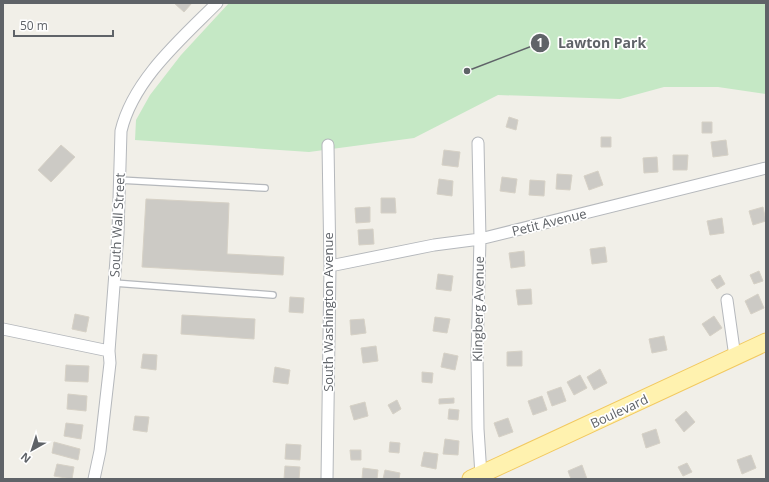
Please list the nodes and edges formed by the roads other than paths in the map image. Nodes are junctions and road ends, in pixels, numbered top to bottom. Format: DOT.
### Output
graph roads {
  1 [pos="217,3"];
  2 [pos="478,143"];
  3 [pos="328,145"];
  4 [pos="766,168"];
  5 [pos="119,180"];
  6 [pos="265,188"];
  7 [pos="480,239"];
  8 [pos="330,266"];
  9 [pos="114,283"];
  10 [pos="273,295"];
  11 [pos="727,300"];
  12 [pos="3,329"];
  13 [pos="766,342"];
  14 [pos="109,351"];
  15 [pos="735,357"];
  16 [pos="476,477"];
  17 [pos="94,479"];
  18 [pos="327,479"];
  1 -- 5 [label="street, South Wall Street"];
  2 -- 7 [label="street, Klingberg Avenue"];
  3 -- 8 [label="street, South Washington Avenue"];
  4 -- 7 [label="street, Petit Avenue"];
  5 -- 6 [label="lane"];
  5 -- 9 [label="street, South Wall Street"];
  7 -- 8 [label="street, Petit Avenue"];
  7 -- 16 [label="street, Klingberg Avenue"];
  8 -- 18 [label="street, South Washington Avenue"];
  9 -- 10 [label="lane"];
  9 -- 14 [label="street, South Wall Street"];
  11 -- 15 [label="street"];
  12 -- 14 [label="street"];
  13 -- 15 [label="main road, Boulevard"];
  14 -- 17 [label="street, South Wall Street"];
  15 -- 16 [label="main road, Boulevard"];
}
